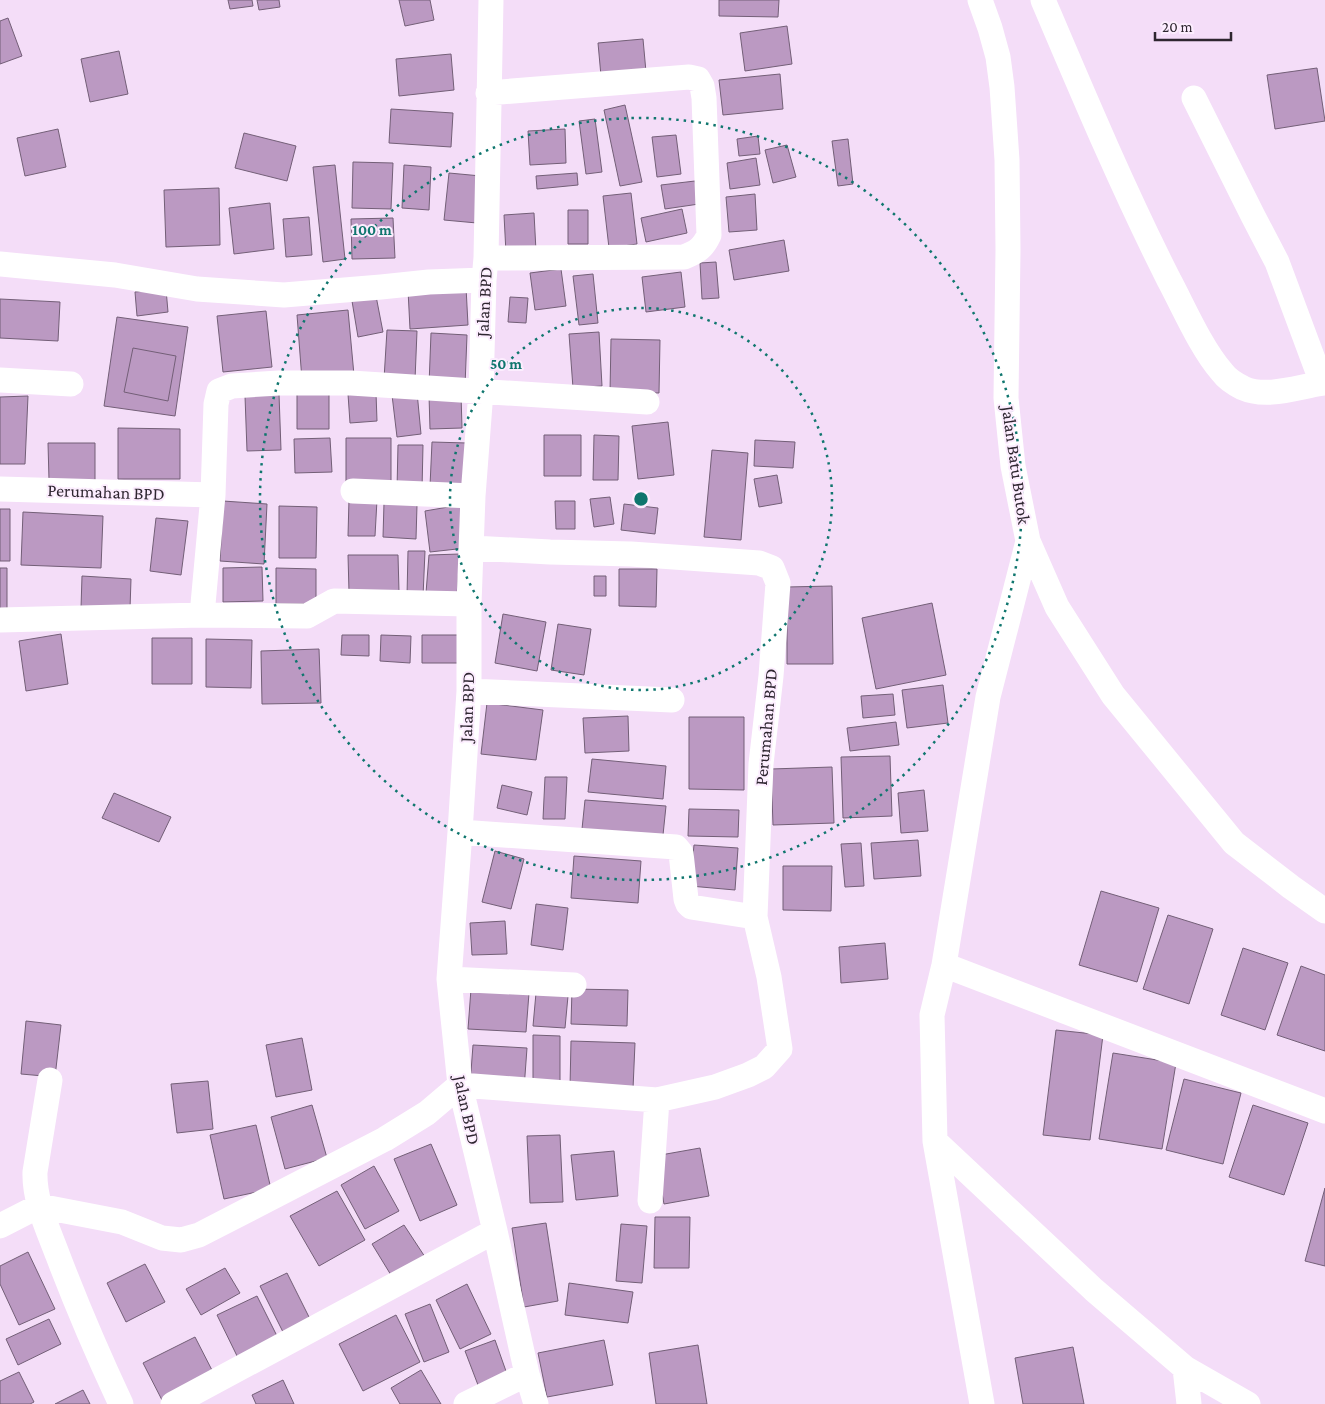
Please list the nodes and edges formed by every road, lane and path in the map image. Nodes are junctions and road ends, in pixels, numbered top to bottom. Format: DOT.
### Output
graph roads {
  1 [pos="491,0"];
  2 [pos="980,0"];
  3 [pos="1043,0"];
  4 [pos="488,93"];
  5 [pos="1194,98"];
  6 [pos="0,264"];
  7 [pos="485,269"];
  8 [pos="0,380"];
  9 [pos="1324,383"];
  10 [pos="71,384"];
  11 [pos="481,391"];
  12 [pos="647,402"];
  13 [pos="0,489"];
  14 [pos="353,491"];
  15 [pos="213,495"];
  16 [pos="473,496"];
  17 [pos="1028,541"];
  18 [pos="472,548"];
  19 [pos="469,604"];
  20 [pos="202,615"];
  21 [pos="0,620"];
  22 [pos="469,691"];
  23 [pos="672,700"];
  24 [pos="460,832"];
  25 [pos="1325,911"];
  26 [pos="755,916"];
  27 [pos="944,964"];
  28 [pos="448,979"];
  29 [pos="574,985"];
  30 [pos="50,1080"];
  31 [pos="460,1085"];
  32 [pos="657,1100"];
  33 [pos="1325,1110"];
  34 [pos="935,1141"];
  35 [pos="650,1201"];
  36 [pos="39,1206"];
  37 [pos="0,1226"];
  38 [pos="495,1231"];
  39 [pos="1185,1368"];
  40 [pos="527,1374"];
  41 [pos="121,1404"];
  42 [pos="173,1404"];
  43 [pos="466,1404"];
  44 [pos="536,1404"];
  45 [pos="982,1404"];
  46 [pos="1189,1404"];
  47 [pos="1248,1404"];
  1 -- 4 [label="street, Jalan BPD"];
  2 -- 17 [label="street, Jalan Batu Butok"];
  3 -- 9 [label="street"];
  4 -- 7 [label="street, Jalan BPD"];
  4 -- 7 [label="street"];
  5 -- 9 [label="street"];
  6 -- 7 [label="street"];
  7 -- 11 [label="street, Jalan BPD"];
  8 -- 10 [label="street"];
  11 -- 12 [label="street"];
  11 -- 15 [label="street"];
  11 -- 16 [label="street, Jalan BPD"];
  13 -- 15 [label="street, Perumahan BPD"];
  14 -- 16 [label="street"];
  15 -- 20 [label="street"];
  16 -- 18 [label="street, Jalan BPD"];
  17 -- 25 [label="street, Jalan Batu Butok"];
  17 -- 27 [label="street"];
  18 -- 19 [label="street, Jalan BPD"];
  18 -- 26 [label="street, Perumahan BPD"];
  19 -- 20 [label="street"];
  19 -- 22 [label="street, Jalan BPD"];
  20 -- 21 [label="street"];
  22 -- 23 [label="street"];
  22 -- 24 [label="street, Jalan BPD"];
  24 -- 26 [label="street"];
  24 -- 28 [label="street, Jalan BPD"];
  26 -- 32 [label="street, Perumahan BPD"];
  27 -- 33 [label="street"];
  27 -- 34 [label="street"];
  28 -- 29 [label="street"];
  28 -- 31 [label="street, Jalan BPD"];
  30 -- 36 [label="street"];
  31 -- 32 [label="street"];
  31 -- 36 [label="street"];
  31 -- 38 [label="street, Jalan BPD"];
  32 -- 35 [label="street"];
  34 -- 39 [label="street"];
  34 -- 45 [label="street"];
  36 -- 37 [label="street"];
  36 -- 41 [label="street"];
  38 -- 40 [label="street, Jalan BPD"];
  38 -- 42 [label="street"];
  39 -- 46 [label="street"];
  39 -- 47 [label="street"];
  40 -- 43 [label="street"];
  40 -- 44 [label="street, Jalan BPD"];
}
